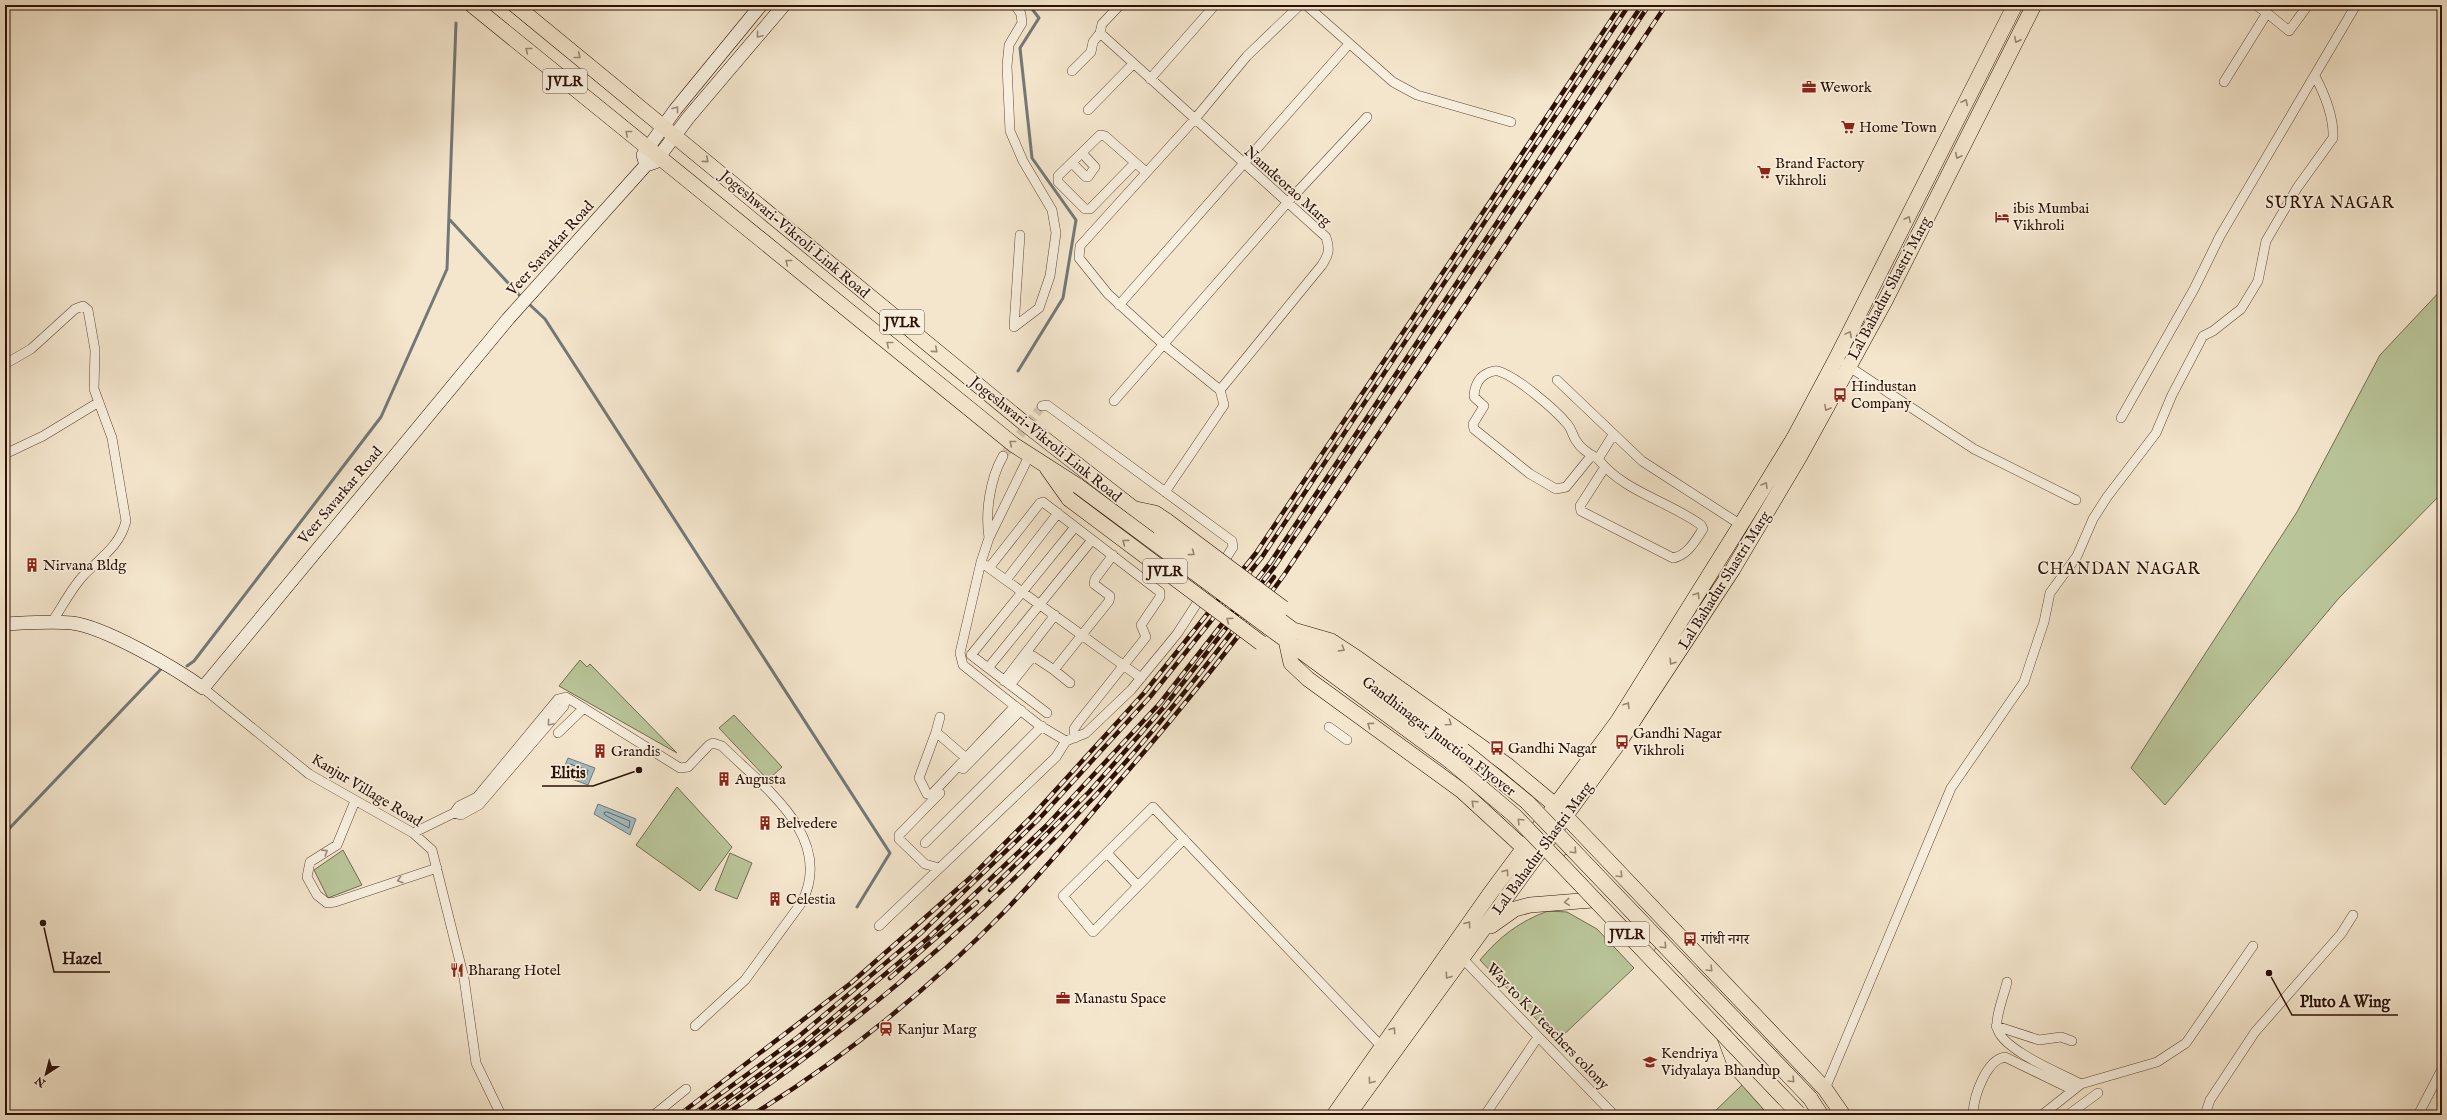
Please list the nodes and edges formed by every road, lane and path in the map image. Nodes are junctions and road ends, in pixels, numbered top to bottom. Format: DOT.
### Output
graph roads {
  1 [pos="472,5"];
  2 [pos="515,5"];
  3 [pos="762,5"];
  4 [pos="784,5"];
  5 [pos="1015,5"];
  6 [pos="1120,5"];
  7 [pos="1215,5"];
  8 [pos="1300,5"];
  9 [pos="1306,5"];
  10 [pos="2016,5"];
  11 [pos="2034,5"];
  12 [pos="2256,5"];
  13 [pos="2308,5"];
  14 [pos="2356,5"];
  15 [pos="2267,13"];
  16 [pos="1100,33"];
  17 [pos="1350,44"];
  18 [pos="1133,64"];
  19 [pos="1072,71"];
  20 [pos="2315,76"];
  21 [pos="1150,79"];
  22 [pos="2224,82"];
  23 [pos="1088,110"];
  24 [pos="1367,117"];
  25 [pos="1194,120"];
  26 [pos="1511,122"];
  27 [pos="670,130"];
  28 [pos="1082,154"];
  29 [pos="651,157"];
  30 [pos="1072,163"];
  31 [pos="1135,163"];
  32 [pos="1243,164"];
  33 [pos="1146,172"];
  34 [pos="1923,188"];
  35 [pos="1938,195"];
  36 [pos="1287,203"];
  37 [pos="1020,235"];
  38 [pos="1119,304"];
  39 [pos="1163,344"];
  40 [pos="1842,363"];
  41 [pos="5,364"];
  42 [pos="1557,380"];
  43 [pos="1220,390"];
  44 [pos="1114,401"];
  45 [pos="99,402"];
  46 [pos="1042,406"];
  47 [pos="2121,418"];
  48 [pos="1613,435"];
  49 [pos="5,454"];
  50 [pos="1003,456"];
  51 [pos="1029,456"];
  52 [pos="1595,457"];
  53 [pos="1044,464"];
  54 [pos="1604,468"];
  55 [pos="1166,492"];
  56 [pos="2076,500"];
  57 [pos="1058,513"];
  58 [pos="1741,525"];
  59 [pos="1075,527"];
  60 [pos="990,538"];
  61 [pos="1092,540"];
  62 [pos="1112,555"];
  63 [pos="981,562"];
  64 [pos="989,568"];
  65 [pos="1006,580"];
  66 [pos="1022,592"];
  67 [pos="1039,604"];
  68 [pos="1055,615"];
  69 [pos="1276,618"];
  70 [pos="52,622"];
  71 [pos="5,624"];
  72 [pos="1289,635"];
  73 [pos="1083,636"];
  74 [pos="1030,654"];
  75 [pos="1123,665"];
  76 [pos="988,668"];
  77 [pos="1054,670"];
  78 [pos="1141,678"];
  79 [pos="1007,683"];
  80 [pos="1070,683"];
  81 [pos="205,685"];
  82 [pos="584,708"];
  83 [pos="1018,708"];
  84 [pos="1048,713"];
  85 [pos="940,717"];
  86 [pos="1623,724"];
  87 [pos="1042,726"];
  88 [pos="1329,727"];
  89 [pos="936,732"];
  90 [pos="558,733"];
  91 [pos="1075,738"];
  92 [pos="1347,740"];
  93 [pos="1066,742"];
  94 [pos="966,758"];
  95 [pos="355,801"];
  96 [pos="1560,810"];
  97 [pos="413,833"];
  98 [pos="1184,839"];
  99 [pos="925,843"];
  100 [pos="1524,848"];
  101 [pos="1540,852"];
  102 [pos="1107,853"];
  103 [pos="437,868"];
  104 [pos="939,868"];
  105 [pos="1138,886"];
  106 [pos="1606,899"];
  107 [pos="2353,915"];
  108 [pos="879,926"];
  109 [pos="1480,934"];
  110 [pos="2253,946"];
  111 [pos="1462,958"];
  112 [pos="2007,982"];
  113 [pos="695,1026"];
  114 [pos="1996,1026"];
  115 [pos="1538,1037"];
  116 [pos="2072,1041"];
  117 [pos="1381,1046"];
  118 [pos="2442,1069"];
  119 [pos="2081,1084"];
  120 [pos="686,1089"];
  121 [pos="1825,1089"];
  122 [pos="2073,1090"];
  123 [pos="2098,1093"];
  124 [pos="1798,1114"];
  125 [pos="501,1115"];
  126 [pos="654,1115"];
  127 [pos="1334,1115"];
  128 [pos="1348,1115"];
  129 [pos="1485,1115"];
  130 [pos="1614,1115"];
  131 [pos="1780,1115"];
  132 [pos="1821,1115"];
  133 [pos="1844,1115"];
  134 [pos="1975,1115"];
  135 [pos="2042,1115"];
  136 [pos="2068,1115"];
  137 [pos="2205,1115"];
  138 [pos="2418,1115"];
  29 -- 1 [label="main road, Jogeshwari-Vikroli Link Road / JVLR, one-way"];
  2 -- 27 [label="main road, Jogeshwari-Vikroli Link Road / JVLR, one-way"];
  27 -- 3 [label="street, one-way"];
  4 -- 27 [label="street, one-way"];
  5 -- 37 [label="street"];
  6 -- 16 [label="street"];
  7 -- 21 [label="street"];
  8 -- 25 [label="street"];
  9 -- 17 [label="street"];
  34 -- 10 [label="main road, Lal Bahadur Shastri Marg, one-way"];
  11 -- 35 [label="main road, Lal Bahadur Shastri Marg, one-way"];
  12 -- 15 [label="street"];
  13 -- 15 [label="street"];
  14 -- 20 [label="street"];
  15 -- 22 [label="street"];
  16 -- 18 [label="street, Namdeorao Marg"];
  16 -- 19 [label="street"];
  17 -- 26 [label="street"];
  17 -- 32 [label="street"];
  18 -- 21 [label="street, Namdeorao Marg"];
  18 -- 23 [label="street"];
  20 -- 47 [label="street"];
  20 -- 121 [label="street"];
  21 -- 25 [label="street, Namdeorao Marg"];
  24 -- 36 [label="street"];
  25 -- 32 [label="street, Namdeorao Marg"];
  25 -- 33 [label="street"];
  27 -- 29 [label="street, Veer Savarkar Road"];
  27 -- 69 [label="main road, Jogeshwari-Vikroli Link Road / JVLR, one-way, bridge"];
  28 -- 30 [label="street"];
  28 -- 30 [label="street"];
  28 -- 31 [label="street"];
  51 -- 29 [label="main road, Jogeshwari-Vikroli Link Road / JVLR, one-way"];
  29 -- 81 [label="street, Veer Savarkar Road"];
  30 -- 31 [label="street"];
  31 -- 33 [label="street"];
  32 -- 36 [label="street, Namdeorao Marg"];
  32 -- 38 [label="street"];
  33 -- 38 [label="street"];
  34 -- 35 [label="main road"];
  40 -- 34 [label="main road, Lal Bahadur Shastri Marg, one-way"];
  35 -- 40 [label="main road, Lal Bahadur Shastri Marg"];
  36 -- 39 [label="street"];
  36 -- 43 [label="street, Namdeorao Marg"];
  38 -- 39 [label="street"];
  39 -- 43 [label="street"];
  39 -- 44 [label="street"];
  40 -- 56 [label="street"];
  58 -- 40 [label="main road, Lal Bahadur Shastri Marg, one-way"];
  40 -- 86 [label="main road, Lal Bahadur Shastri Marg, one-way"];
  41 -- 45 [label="street"];
  42 -- 48 [label="street"];
  43 -- 55 [label="street"];
  45 -- 49 [label="street"];
  45 -- 70 [label="street"];
  46 -- 55 [label="street"];
  48 -- 52 [label="street"];
  48 -- 58 [label="street"];
  50 -- 60 [label="street"];
  51 -- 53 [label="main road, Jogeshwari-Vikroli Link Road / JVLR"];
  51 -- 60 [label="street"];
  52 -- 52 [label="street"];
  52 -- 54 [label="street"];
  53 -- 69 [label="main road, JVLR, bridge"];
  72 -- 53 [label="main road, JVLR, one-way, bridge"];
  54 -- 54 [label="street"];
  55 -- 78 [label="street"];
  57 -- 59 [label="street"];
  57 -- 64 [label="street"];
  57 -- 65 [label="street"];
  86 -- 58 [label="main road, Lal Bahadur Shastri Marg, one-way"];
  59 -- 61 [label="street"];
  59 -- 66 [label="street"];
  60 -- 63 [label="street"];
  61 -- 62 [label="street"];
  61 -- 67 [label="street"];
  62 -- 73 [label="street"];
  62 -- 75 [label="street"];
  63 -- 64 [label="street"];
  63 -- 83 [label="street"];
  64 -- 65 [label="street"];
  65 -- 66 [label="street"];
  66 -- 67 [label="street"];
  66 -- 76 [label="street"];
  67 -- 68 [label="street"];
  67 -- 76 [label="street"];
  68 -- 73 [label="street"];
  68 -- 74 [label="street"];
  69 -- 72 [label="main road, JVLR"];
  69 -- 72 [label="main road"];
  70 -- 71 [label="street"];
  70 -- 81 [label="street"];
  72 -- 96 [label="main road, one-way"];
  100 -- 72 [label="main road, one-way"];
  124 -- 72 [label="main road, Gandhinagar Junction Flyover / JVLR, one-way, bridge"];
  72 -- 132 [label="main road, Gandhinagar Junction Flyover / JVLR, one-way, bridge"];
  73 -- 75 [label="street"];
  73 -- 77 [label="street"];
  74 -- 77 [label="street"];
  74 -- 79 [label="street"];
  75 -- 78 [label="street"];
  75 -- 91 [label="street"];
  76 -- 79 [label="street"];
  77 -- 80 [label="street"];
  78 -- 91 [label="street"];
  79 -- 84 [label="street"];
  81 -- 95 [label="street, Kanjur Village Road"];
  82 -- 90 [label="street"];
  82 -- 97 [label="street"];
  82 -- 113 [label="street"];
  83 -- 87 [label="street"];
  83 -- 94 [label="street"];
  83 -- 104 [label="street"];
  85 -- 89 [label="street"];
  86 -- 96 [label="main road, Lal Bahadur Shastri Marg"];
  87 -- 93 [label="street"];
  87 -- 99 [label="street"];
  88 -- 92 [label="street"];
  89 -- 94 [label="street"];
  89 -- 94 [label="street"];
  91 -- 93 [label="street"];
  93 -- 104 [label="street"];
  95 -- 97 [label="street, Kanjur Village Road"];
  103 -- 95 [label="street, one-way"];
  96 -- 100 [label="main road, Lal Bahadur Shastri Marg"];
  96 -- 101 [label="main road, Lal Bahadur Shastri Marg"];
  96 -- 121 [label="main road, one-way"];
  97 -- 103 [label="street, Kanjur Village Road"];
  98 -- 102 [label="street"];
  98 -- 105 [label="street"];
  98 -- 117 [label="street"];
  100 -- 101 [label="main road"];
  117 -- 100 [label="main road, Lal Bahadur Shastri Marg, one-way"];
  101 -- 106 [label="main road"];
  101 -- 109 [label="main road, Lal Bahadur Shastri Marg"];
  102 -- 105 [label="street"];
  102 -- 105 [label="street"];
  103 -- 125 [label="street, Kanjur Village Road"];
  104 -- 108 [label="street"];
  106 -- 109 [label="main road, one-way"];
  106 -- 131 [label="main road"];
  107 -- 137 [label="street"];
  109 -- 111 [label="main road, Lal Bahadur Shastri Marg"];
  110 -- 119 [label="street"];
  111 -- 115 [label="street, Way to K.V teachers colony"];
  111 -- 128 [label="main road, Lal Bahadur Shastri Marg, one-way"];
  112 -- 114 [label="street"];
  114 -- 116 [label="street"];
  114 -- 119 [label="street"];
  115 -- 129 [label="street"];
  115 -- 130 [label="street, Way to K.V teachers colony"];
  117 -- 127 [label="main road, Lal Bahadur Shastri Marg"];
  118 -- 138 [label="street"];
  119 -- 122 [label="street"];
  120 -- 126 [label="street"];
  121 -- 133 [label="main road"];
  122 -- 134 [label="street"];
  122 -- 135 [label="street"];
  123 -- 136 [label="street"];
}
